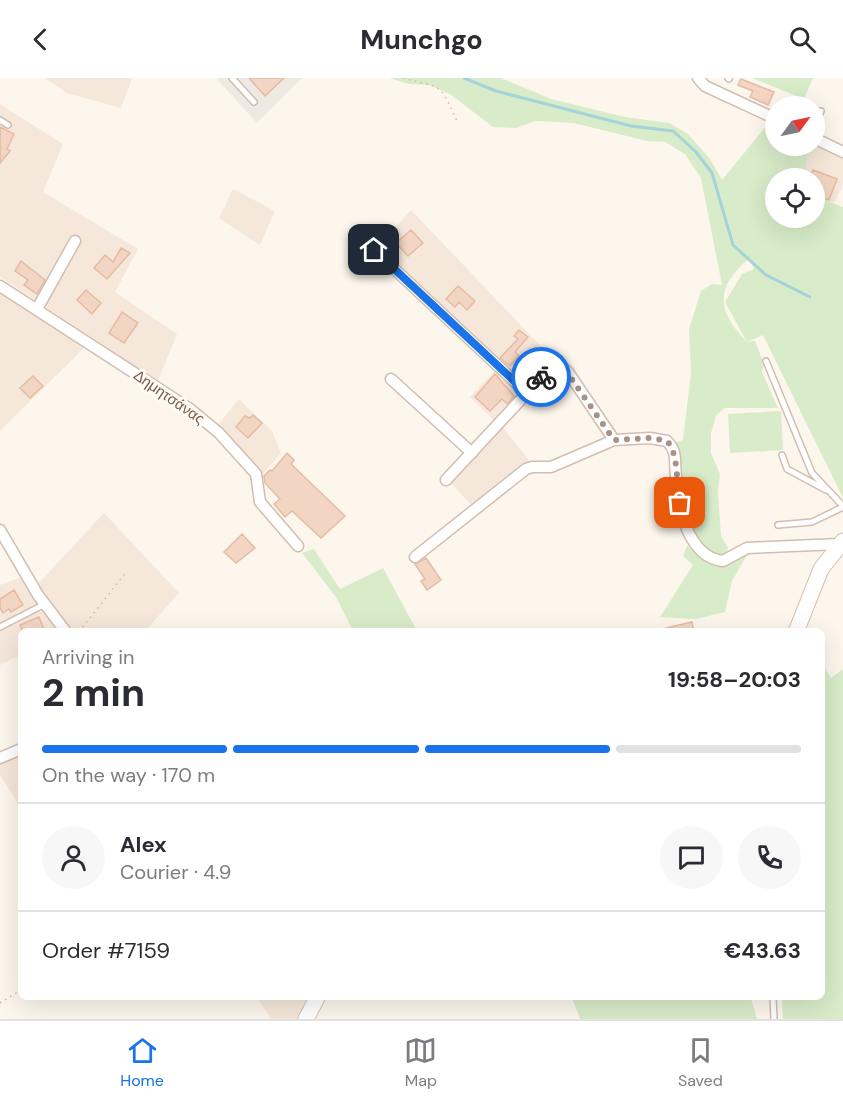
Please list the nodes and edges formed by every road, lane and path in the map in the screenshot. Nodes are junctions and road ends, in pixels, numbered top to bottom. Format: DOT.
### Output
graph roads {
  1 [pos="232,78"];
  2 [pos="403,78"];
  3 [pos="698,78"];
  4 [pos="254,102"];
  5 [pos="765,114"];
  6 [pos="0,120"];
  7 [pos="457,121"];
  8 [pos="9,125"];
  9 [pos="825,143"];
  10 [pos="843,152"];
  11 [pos="75,241"];
  12 [pos="374,250"];
  13 [pos="0,286"];
  14 [pos="37,309"];
  15 [pos="766,361"];
  16 [pos="391,379"];
  17 [pos="527,393"];
  18 [pos="614,440"];
  19 [pos="472,453"];
  20 [pos="782,455"];
  21 [pos="446,480"];
  22 [pos="830,492"];
  23 [pos="843,507"];
  24 [pos="778,525"];
  25 [pos="0,530"];
  26 [pos="842,542"];
  27 [pos="298,546"];
  28 [pos="415,557"];
  29 [pos="127,571"];
  30 [pos="45,604"];
  31 [pos="0,627"];
  32 [pos="63,628"];
  33 [pos="82,628"];
  34 [pos="798,628"];
  35 [pos="18,750"];
  36 [pos="0,759"];
  37 [pos="18,992"];
  38 [pos="316,1000"];
  39 [pos="773,1000"];
  40 [pos="0,1003"];
  41 [pos="306,1019"];
  42 [pos="774,1019"];
  1 -- 4 [label="lane"];
  2 -- 7 [label="path"];
  3 -- 5 [label="street"];
  6 -- 8 [label="lane"];
  9 -- 10 [label="street"];
  11 -- 14 [label="street"];
  12 -- 17 [label="street"];
  13 -- 14 [label="street, Δημητσάνας"];
  14 -- 27 [label="street, Δημητσάνας"];
  15 -- 22 [label="lane"];
  16 -- 19 [label="street"];
  17 -- 18 [label="street"];
  17 -- 19 [label="street"];
  18 -- 26 [label="street"];
  18 -- 28 [label="street"];
  19 -- 21 [label="street"];
  20 -- 22 [label="lane"];
  22 -- 23 [label="lane"];
  23 -- 24 [label="lane"];
  25 -- 30 [label="street"];
  26 -- 34 [label="street"];
  29 -- 33 [label="path"];
  30 -- 31 [label="lane"];
  30 -- 32 [label="street"];
  35 -- 36 [label="street"];
  37 -- 40 [label="path"];
  38 -- 41 [label="street"];
  39 -- 42 [label="lane"];
}
